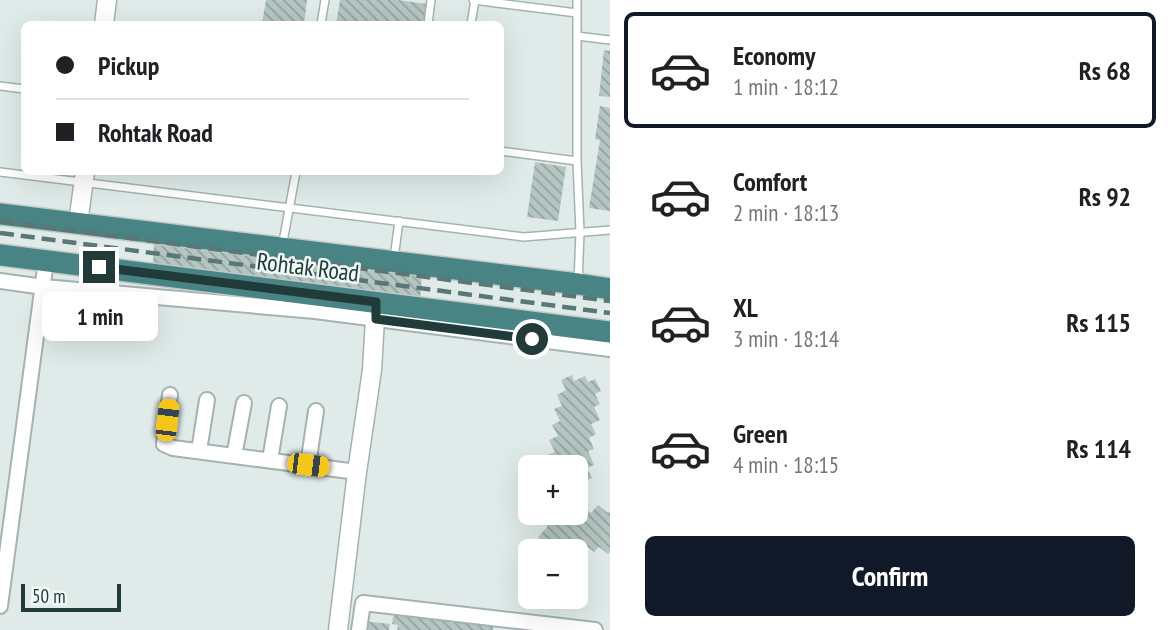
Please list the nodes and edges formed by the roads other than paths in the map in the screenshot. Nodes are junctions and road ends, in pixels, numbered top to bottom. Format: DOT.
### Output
graph roads {
  1 [pos="107,0"];
  2 [pos="325,0"];
  3 [pos="431,0"];
  4 [pos="474,0"];
  5 [pos="577,0"];
  6 [pos="577,13"];
  7 [pos="104,21"];
  8 [pos="322,21"];
  9 [pos="428,21"];
  10 [pos="471,21"];
  11 [pos="577,36"];
  12 [pos="610,40"];
  13 [pos="0,86"];
  14 [pos="21,89"];
  15 [pos="504,152"];
  16 [pos="577,161"];
  17 [pos="0,172"];
  18 [pos="21,173"];
  19 [pos="51,175"];
  20 [pos="295,175"];
  21 [pos="85,177"];
  22 [pos="289,208"];
  23 [pos="0,214"];
  24 [pos="399,221"];
  25 [pos="78,223"];
  26 [pos="610,230"];
  27 [pos="580,232"];
  28 [pos="282,248"];
  29 [pos="0,255"];
  30 [pos="46,261"];
  31 [pos="394,261"];
  32 [pos="0,281"];
  33 [pos="578,284"];
  34 [pos="44,287"];
  35 [pos="610,289"];
  36 [pos="376,311"];
  37 [pos="610,332"];
  38 [pos="610,349"];
  39 [pos="170,395"];
  40 [pos="206,400"];
  41 [pos="244,403"];
  42 [pos="279,406"];
  43 [pos="316,411"];
  44 [pos="199,451"];
  45 [pos="234,456"];
  46 [pos="270,460"];
  47 [pos="308,465"];
  48 [pos="358,472"];
  49 [pos="6,514"];
  50 [pos="0,606"];
  51 [pos="338,630"];
  52 [pos="359,630"];
  53 [pos="594,630"];
  1 -- 7 [label="street"];
  2 -- 8 [label="lane"];
  3 -- 9 [label="lane"];
  4 -- 6 [label="lane"];
  4 -- 10 [label="lane"];
  5 -- 6 [label="lane"];
  6 -- 11 [label="lane"];
  11 -- 12 [label="lane"];
  11 -- 16 [label="lane"];
  13 -- 14 [label="lane"];
  15 -- 16 [label="lane"];
  16 -- 27 [label="lane"];
  17 -- 18 [label="lane"];
  19 -- 21 [label="lane"];
  20 -- 22 [label="lane"];
  21 -- 22 [label="lane"];
  21 -- 25 [label="street"];
  22 -- 24 [label="lane"];
  22 -- 28 [label="lane"];
  23 -- 25 [label="highway, Rohtak Road"];
  24 -- 27 [label="lane"];
  24 -- 31 [label="lane"];
  25 -- 28 [label="highway, Rohtak Road"];
  26 -- 27 [label="lane"];
  27 -- 33 [label="lane"];
  28 -- 31 [label="highway, Rohtak Road"];
  29 -- 30 [label="highway, Rohtak Road"];
  30 -- 34 [label="street"];
  30 -- 36 [label="highway, Rohtak Road"];
  31 -- 33 [label="highway, Rohtak Road"];
  32 -- 34 [label="street"];
  33 -- 35 [label="highway, Rohtak Road"];
  34 -- 36 [label="street"];
  34 -- 49 [label="street"];
  36 -- 37 [label="highway, Rohtak Road"];
  36 -- 38 [label="street"];
  36 -- 48 [label="street"];
  39 -- 44 [label="street"];
  40 -- 44 [label="street"];
  41 -- 45 [label="street"];
  42 -- 46 [label="street"];
  43 -- 47 [label="street"];
  44 -- 45 [label="street"];
  45 -- 46 [label="street"];
  46 -- 47 [label="street"];
  47 -- 48 [label="street"];
  48 -- 51 [label="street"];
  49 -- 50 [label="street"];
  52 -- 53 [label="street"];
}
